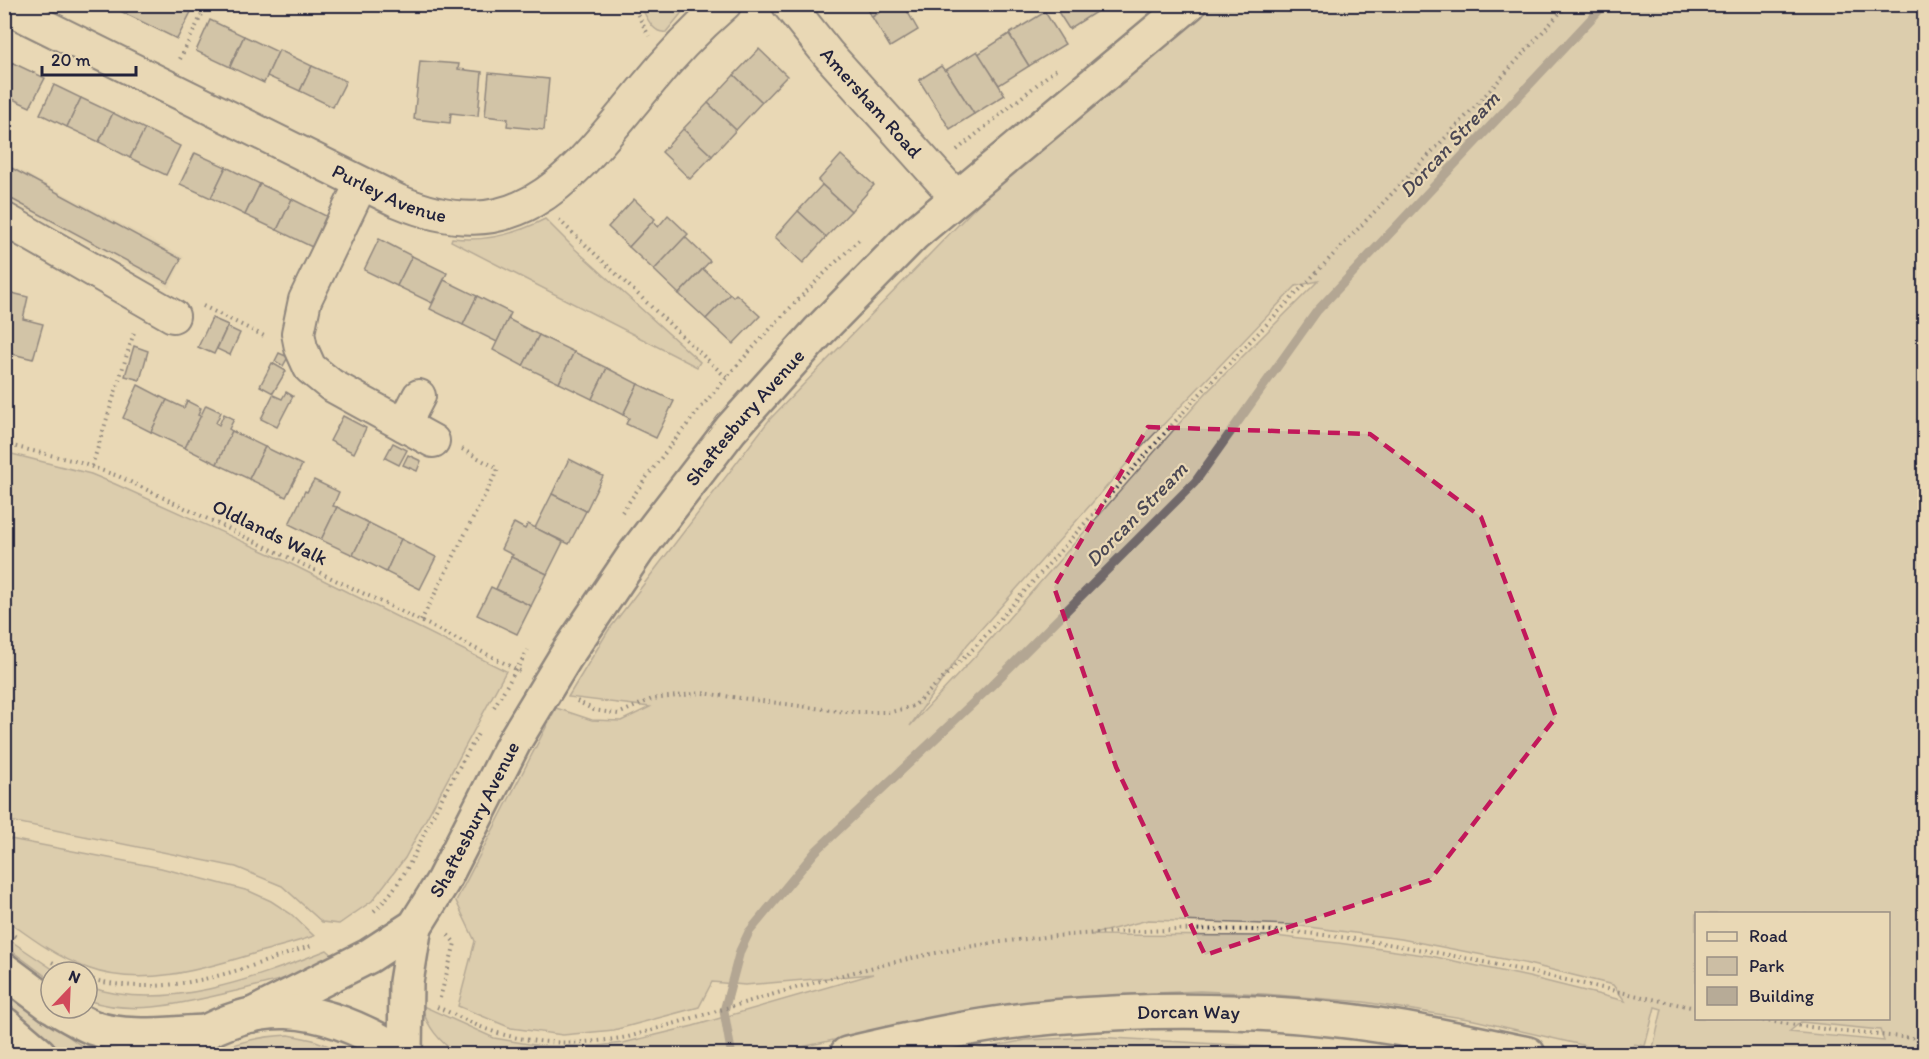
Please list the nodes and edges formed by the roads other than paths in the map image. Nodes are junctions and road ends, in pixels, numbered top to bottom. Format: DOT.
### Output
graph roads {
  1 [pos="725,4"];
  2 [pos="788,4"];
  3 [pos="1190,4"];
  4 [pos="4,6"];
  5 [pos="361,184"];
  6 [pos="957,198"];
  7 [pos="4,219"];
  8 [pos="173,316"];
  9 [pos="419,396"];
  10 [pos="404,425"];
  11 [pos="433,441"];
  12 [pos="415,926"];
  13 [pos="4,970"];
  14 [pos="39,996"];
  15 [pos="250,1016"];
  16 [pos="79,1020"];
  17 [pos="4,1024"];
  18 [pos="208,1032"];
  19 [pos="39,1054"];
  20 [pos="171,1054"];
  21 [pos="404,1054"];
  22 [pos="847,1054"];
  23 [pos="1528,1054"];
  1 -- 5 [label="street, Purley Avenue"];
  2 -- 6 [label="street, Amersham Road"];
  3 -- 6 [label="street, Shaftesbury Avenue"];
  4 -- 5 [label="street, Purley Avenue"];
  5 -- 10 [label="street"];
  6 -- 12 [label="street, Shaftesbury Avenue"];
  7 -- 8 [label="street"];
  9 -- 10 [label="street"];
  10 -- 11 [label="street"];
  12 -- 15 [label="street, Shaftesbury Avenue"];
  12 -- 21 [label="street, Shaftesbury Avenue"];
  13 -- 14 [label="street"];
  15 -- 18 [label="street"];
  15 -- 21 [label="street"];
  16 -- 18 [label="street"];
  17 -- 19 [label="street"];
  18 -- 20 [label="street"];
  22 -- 23 [label="street, Dorcan Way"];
}
